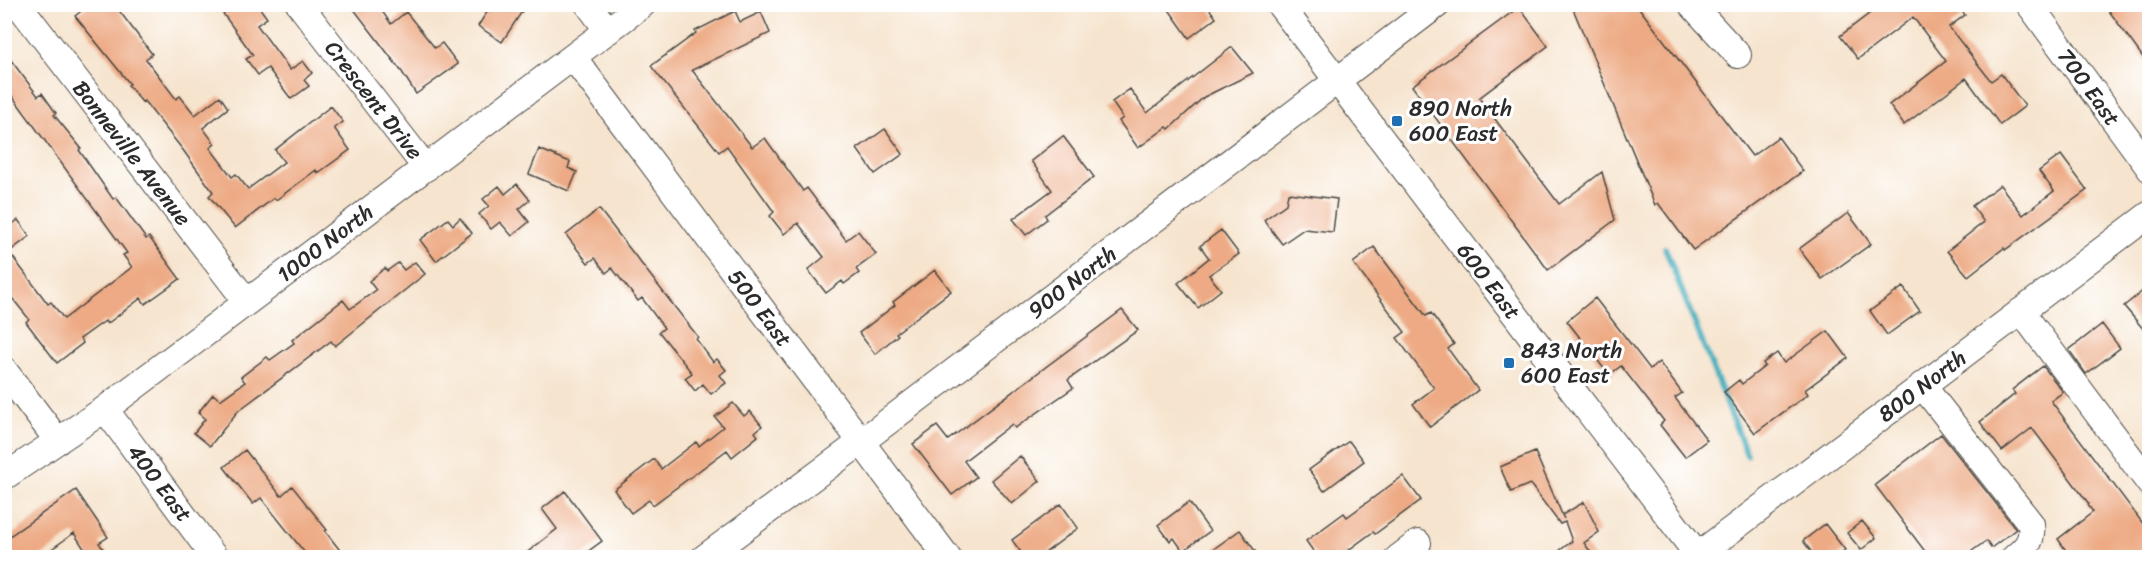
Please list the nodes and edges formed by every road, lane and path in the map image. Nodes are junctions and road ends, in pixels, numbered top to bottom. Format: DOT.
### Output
graph roads {
  1 [pos="18,4"];
  2 [pos="299,4"];
  3 [pos="588,4"];
  4 [pos="643,4"];
  5 [pos="1279,4"];
  6 [pos="1438,4"];
  7 [pos="1691,4"];
  8 [pos="2029,4"];
  9 [pos="608,32"];
  10 [pos="1738,55"];
  11 [pos="573,57"];
  12 [pos="1336,81"];
  13 [pos="426,168"];
  14 [pos="2150,169"];
  15 [pos="2150,214"];
  16 [pos="247,302"];
  17 [pos="2021,311"];
  18 [pos="4,370"];
  19 [pos="1922,386"];
  20 [pos="105,409"];
  21 [pos="58,441"];
  22 [pos="861,441"];
  23 [pos="4,477"];
  24 [pos="2150,484"];
  25 [pos="1418,543"];
  26 [pos="1697,557"];
  27 [pos="216,558"];
  28 [pos="704,558"];
  29 [pos="948,558"];
  30 [pos="1398,558"];
  31 [pos="2014,558"];
  1 -- 16 [label="street, Bonneville Avenue"];
  2 -- 13 [label="street, Crescent Drive"];
  3 -- 9 [label="street"];
  4 -- 9 [label="street, 1000 North"];
  5 -- 12 [label="street, 600 East"];
  6 -- 12 [label="street, 900 North"];
  7 -- 10 [label="street"];
  8 -- 14 [label="street, 700 East"];
  9 -- 11 [label="street, 1000 North"];
  11 -- 13 [label="street, 1000 North"];
  11 -- 22 [label="street, 500 East"];
  12 -- 22 [label="street, 900 North"];
  12 -- 26 [label="street, 600 East"];
  13 -- 16 [label="street, 1000 North"];
  15 -- 17 [label="street, 800 North"];
  16 -- 20 [label="street, 1000 North"];
  17 -- 19 [label="street, 800 North"];
  17 -- 24 [label="street"];
  18 -- 21 [label="street"];
  19 -- 26 [label="street, 800 North"];
  19 -- 31 [label="street"];
  20 -- 21 [label="street, 1000 North"];
  20 -- 27 [label="street, 400 East"];
  21 -- 23 [label="street, 1000 North"];
  22 -- 28 [label="street, 900 North"];
  22 -- 29 [label="street, 500 East"];
  25 -- 30 [label="street"];
}
